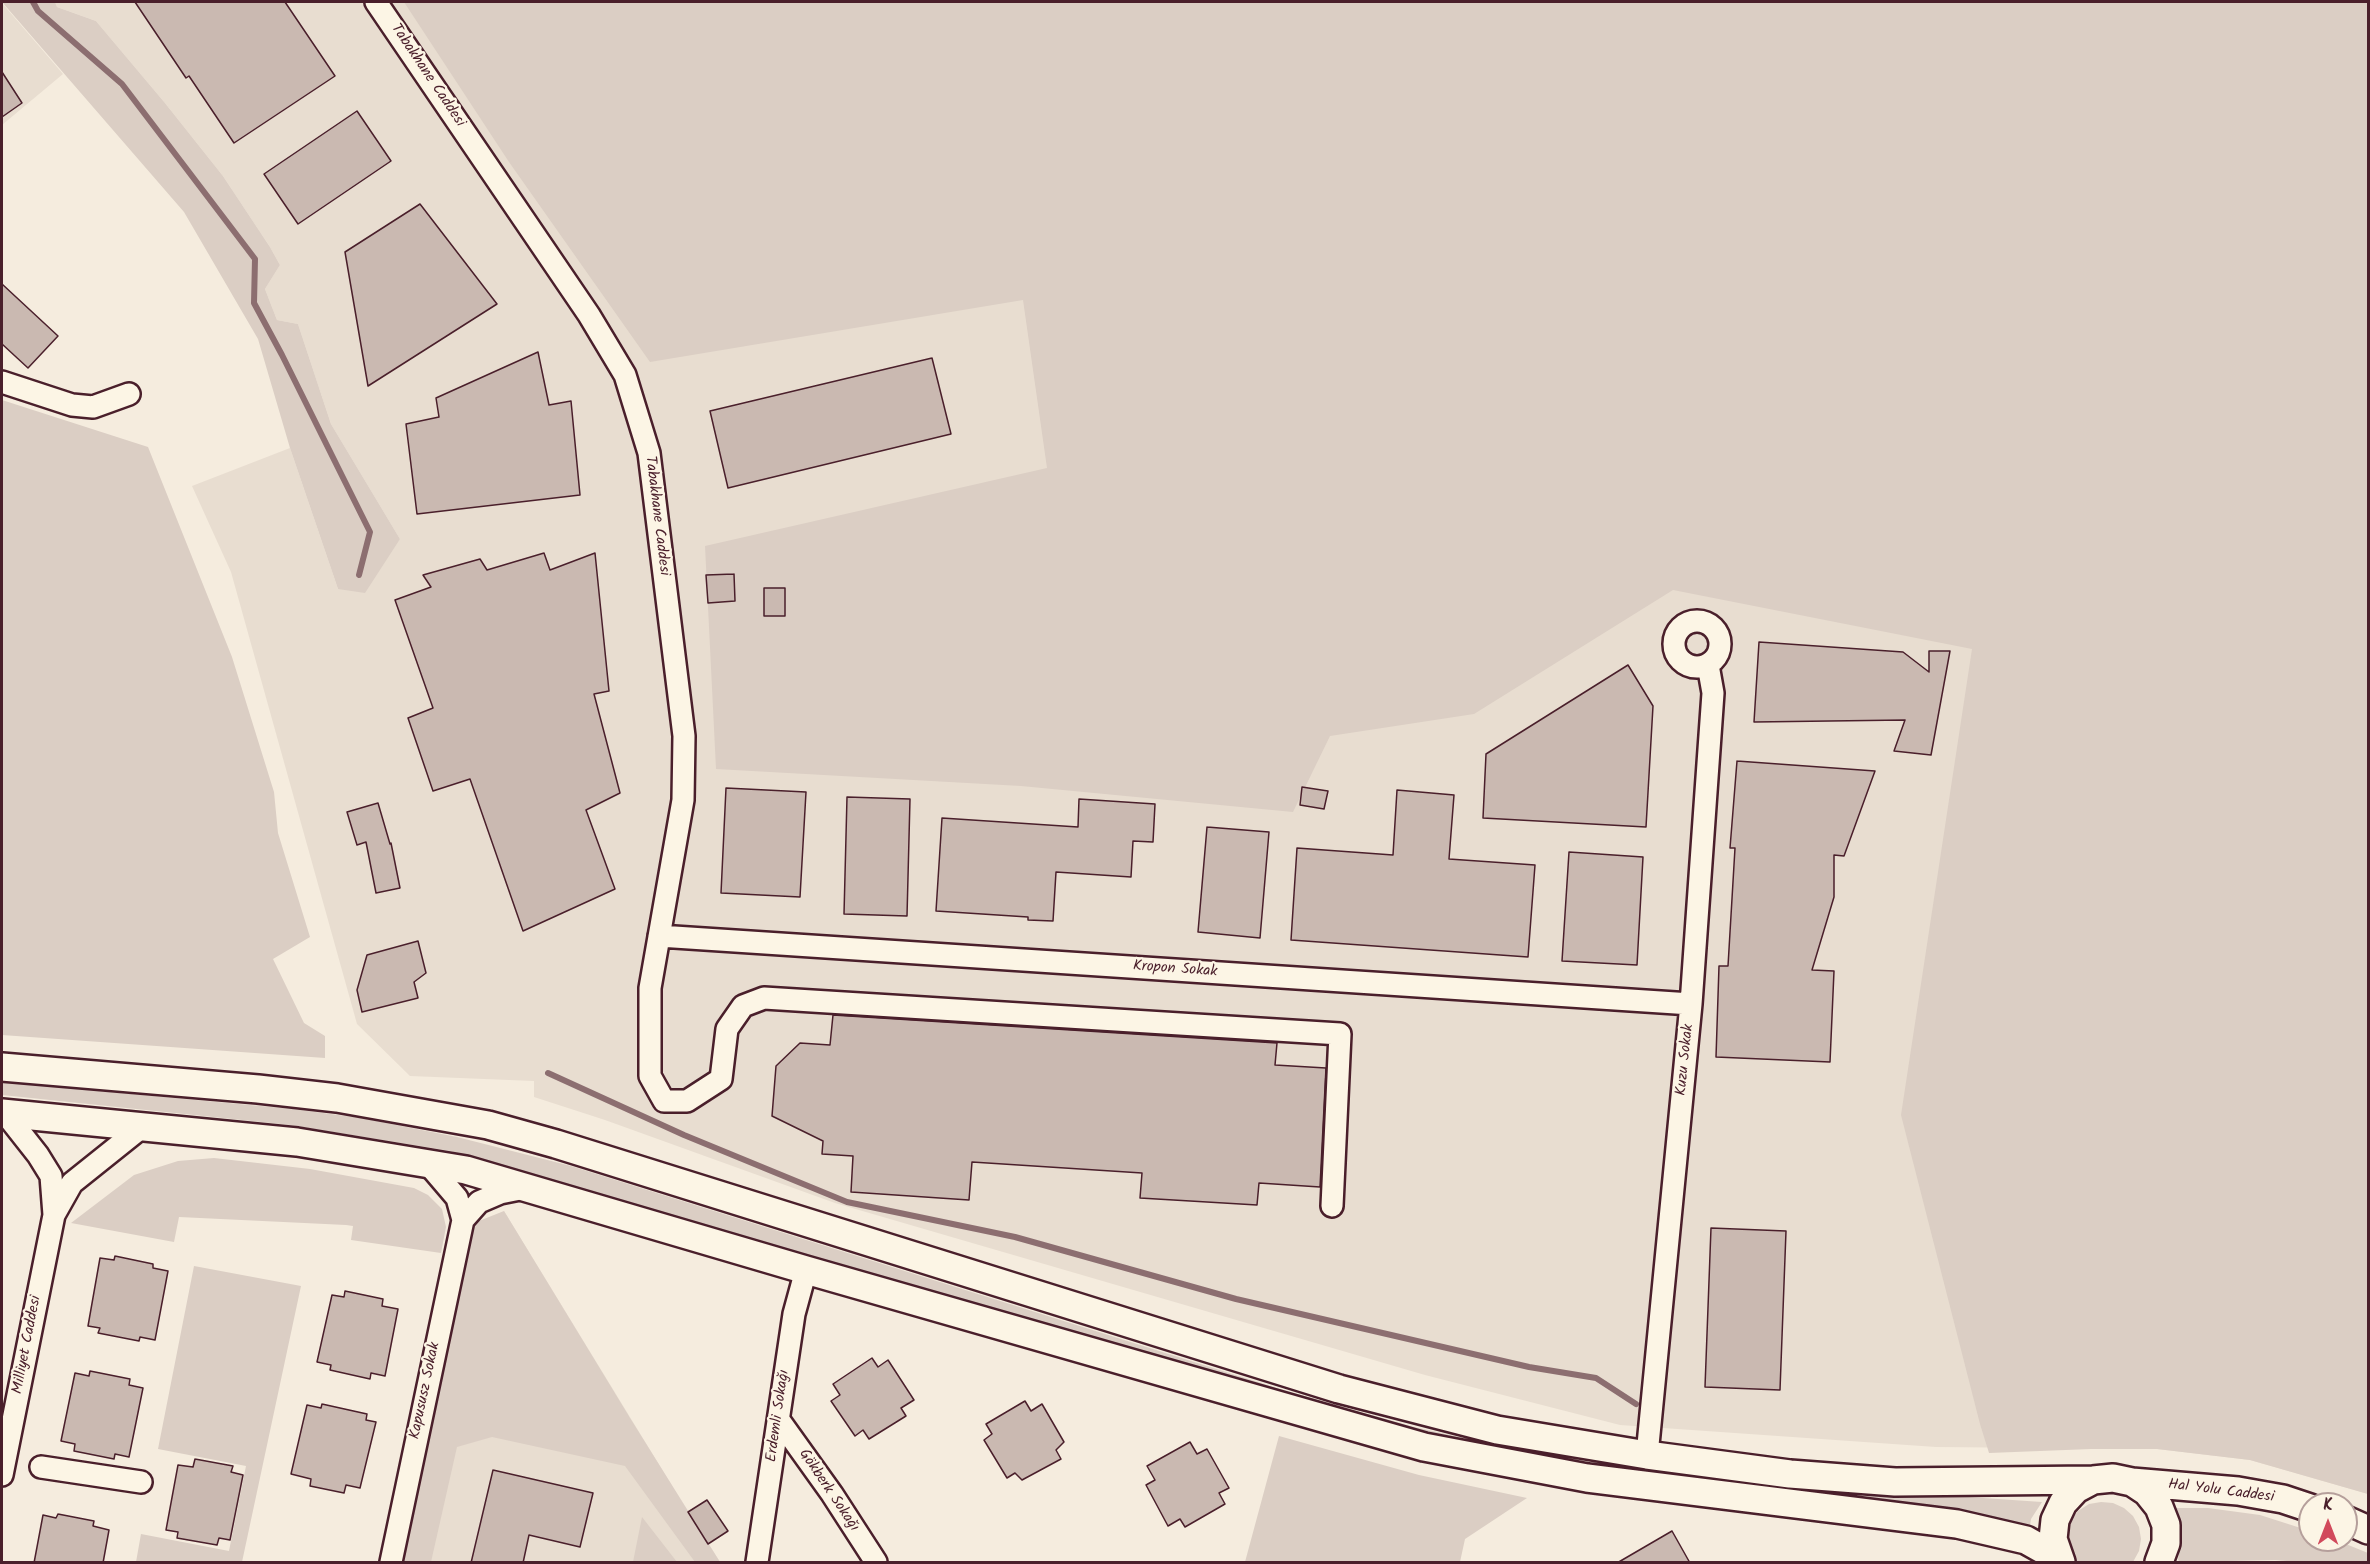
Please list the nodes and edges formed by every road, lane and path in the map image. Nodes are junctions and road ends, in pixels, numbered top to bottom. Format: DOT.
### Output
graph roads {
  1 [pos="376,2"];
  2 [pos="2,382"];
  3 [pos="129,394"];
  4 [pos="1707,665"];
  5 [pos="658,936"];
  6 [pos="1691,1004"];
  7 [pos="2,1067"];
  8 [pos="3,1113"];
  9 [pos="142,1126"];
  10 [pos="428,1164"];
  11 [pos="526,1188"];
  12 [pos="1332,1206"];
  13 [pos="54,1215"];
  14 [pos="463,1220"];
  15 [pos="806,1270"];
  16 [pos="779,1420"];
  17 [pos="1647,1455"];
  18 [pos="41,1467"];
  19 [pos="2,1474"];
  20 [pos="2093,1480"];
  21 [pos="141,1482"];
  22 [pos="2132,1482"];
  23 [pos="2298,1504"];
  24 [pos="2059,1560"];
  25 [pos="391,1563"];
  26 [pos="757,1563"];
  27 [pos="876,1563"];
  28 [pos="2158,1563"];
  1 -- 5 [label="street, Tabakhane Caddesi"];
  2 -- 3 [label="street"];
  4 -- 6 [label="street, Kuzu Sokak"];
  5 -- 6 [label="street, Kropon Sokak"];
  5 -- 12 [label="street, Tabakhane Caddesi"];
  6 -- 17 [label="street, Kuzu Sokak"];
  7 -- 17 [label="main road, Hal Yolu Caddesi"];
  8 -- 9 [label="main road"];
  8 -- 13 [label="street"];
  9 -- 10 [label="main road"];
  9 -- 13 [label="street"];
  10 -- 11 [label="main road"];
  10 -- 14 [label="street"];
  11 -- 14 [label="street"];
  11 -- 15 [label="main road"];
  13 -- 19 [label="street, Milliyet Caddesi"];
  14 -- 25 [label="street, Kapususz Sokak"];
  15 -- 16 [label="street, Erdemli Sokağı"];
  15 -- 24 [label="main road"];
  16 -- 26 [label="street, Erdemli Sokağı"];
  16 -- 27 [label="street, Gökberk Sokağı"];
  17 -- 20 [label="main road, Hal Yolu Caddesi"];
  18 -- 21 [label="street"];
  20 -- 22 [label="main road, Hal Yolu Caddesi"];
  20 -- 24 [label="main road"];
  22 -- 23 [label="main road, Hal Yolu Caddesi"];
  22 -- 28 [label="main road"];
}
